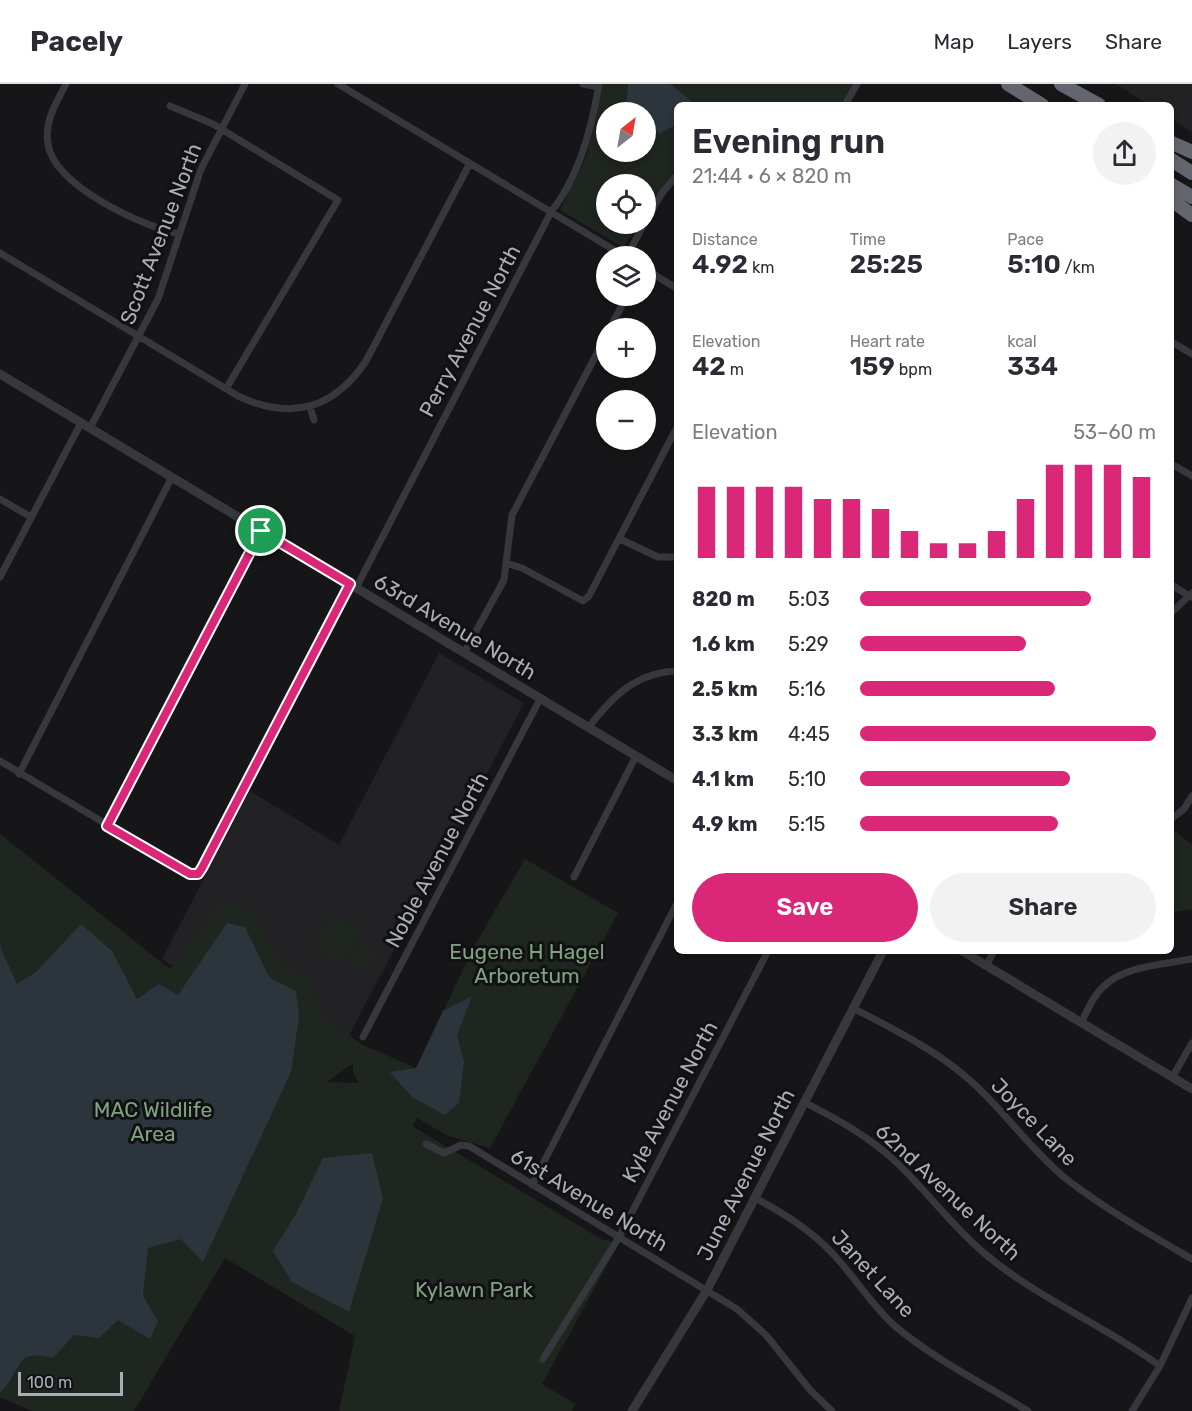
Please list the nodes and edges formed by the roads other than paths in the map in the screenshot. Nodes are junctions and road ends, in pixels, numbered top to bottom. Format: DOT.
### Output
graph roads {
  1 [pos="66,84"];
  2 [pos="245,84"];
  3 [pos="338,84"];
  4 [pos="583,84"];
  5 [pos="857,84"];
  6 [pos="1008,84"];
  7 [pos="1048,84"];
  8 [pos="1060,84"];
  9 [pos="599,86"];
  10 [pos="847,102"];
  11 [pos="1037,102"];
  12 [pos="1078,102"];
  13 [pos="1093,102"];
  14 [pos="170,106"];
  15 [pos="221,129"];
  16 [pos="1174,144"];
  17 [pos="1192,152"];
  18 [pos="1174,162"];
  19 [pos="470,163"];
  20 [pos="1192,173"];
  21 [pos="674,178"];
  22 [pos="1174,187"];
  23 [pos="1192,198"];
  24 [pos="1174,202"];
  25 [pos="656,203"];
  26 [pos="551,212"];
  27 [pos="1192,215"];
  28 [pos="179,234"];
  29 [pos="609,246"];
  30 [pos="0,254"];
  31 [pos="656,276"];
  32 [pos="674,287"];
  33 [pos="139,337"];
  34 [pos="1174,343"];
  35 [pos="1192,354"];
  36 [pos="596,355"];
  37 [pos="0,374"];
  38 [pos="226,389"];
  39 [pos="310,407"];
  40 [pos="314,420"];
  41 [pos="81,423"];
  42 [pos="90,428"];
  43 [pos="674,433"];
  44 [pos="1174,465"];
  45 [pos="1192,476"];
  46 [pos="172,477"];
  47 [pos="0,499"];
  48 [pos="31,517"];
  49 [pos="261,531"];
  50 [pos="620,538"];
  51 [pos="674,557"];
  52 [pos="506,563"];
  53 [pos="0,577"];
  54 [pos="353,586"];
  55 [pos="1174,587"];
  56 [pos="1191,595"];
  57 [pos="1174,610"];
  58 [pos="464,653"];
  59 [pos="674,671"];
  60 [pos="540,699"];
  61 [pos="588,728"];
  62 [pos="636,756"];
  63 [pos="0,761"];
  64 [pos="19,774"];
  65 [pos="674,779"];
  66 [pos="1192,796"];
  67 [pos="1174,817"];
  68 [pos="107,826"];
  69 [pos="574,877"];
  70 [pos="674,909"];
  71 [pos="766,954"];
  72 [pos="881,954"];
  73 [pos="967,954"];
  74 [pos="992,954"];
  75 [pos="1192,959"];
  76 [pos="986,966"];
  77 [pos="853,1008"];
  78 [pos="1081,1023"];
  79 [pos="363,1037"];
  80 [pos="1192,1043"];
  81 [pos="1172,1078"];
  82 [pos="1192,1089"];
  83 [pos="804,1102"];
  84 [pos="426,1144"];
  85 [pos="532,1185"];
  86 [pos="755,1198"];
  87 [pos="618,1237"];
  88 [pos="1192,1259"];
  89 [pos="707,1290"];
  90 [pos="1192,1298"];
  91 [pos="543,1359"];
  92 [pos="1160,1366"];
  93 [pos="632,1411"];
  94 [pos="832,1411"];
  95 [pos="1029,1411"];
  96 [pos="1132,1411"];
  1 -- 28 [label="street"];
  2 -- 15 [label="street, Scott Avenue North"];
  3 -- 19 [label="street"];
  4 -- 9 [label="street"];
  5 -- 10 [label="street"];
  6 -- 11 [label="highway"];
  7 -- 12 [label="highway"];
  8 -- 13 [label="highway"];
  9 -- 26 [label="street, Perry Avenue North"];
  14 -- 15 [label="street"];
  15 -- 28 [label="street, Scott Avenue North"];
  15 -- 38 [label="street"];
  16 -- 17 [label="highway"];
  18 -- 20 [label="highway"];
  19 -- 26 [label="street"];
  19 -- 39 [label="street"];
  21 -- 25 [label="street"];
  22 -- 23 [label="highway"];
  24 -- 27 [label="highway"];
  26 -- 29 [label="street"];
  26 -- 54 [label="street, Perry Avenue North"];
  28 -- 33 [label="street, Scott Avenue North"];
  30 -- 33 [label="street"];
  31 -- 32 [label="street"];
  33 -- 38 [label="street"];
  33 -- 42 [label="street, Scott Avenue North"];
  34 -- 35 [label="street"];
  36 -- 52 [label="street"];
  37 -- 41 [label="street, 63rd Avenue North"];
  38 -- 39 [label="street"];
  39 -- 40 [label="street"];
  41 -- 42 [label="street, 63rd Avenue North"];
  41 -- 48 [label="street"];
  42 -- 46 [label="street, 63rd Avenue North"];
  43 -- 50 [label="street"];
  44 -- 45 [label="street"];
  46 -- 49 [label="street, 63rd Avenue North"];
  46 -- 64 [label="street"];
  47 -- 48 [label="street"];
  48 -- 53 [label="street"];
  49 -- 54 [label="street, 63rd Avenue North"];
  49 -- 68 [label="street"];
  50 -- 51 [label="street"];
  50 -- 52 [label="street"];
  52 -- 58 [label="street"];
  54 -- 58 [label="street, 63rd Avenue North"];
  54 -- 68 [label="street, Perry Avenue North"];
  55 -- 56 [label="street"];
  56 -- 57 [label="street"];
  58 -- 60 [label="street, 63rd Avenue North"];
  59 -- 61 [label="street"];
  60 -- 61 [label="street, 63rd Avenue North"];
  60 -- 79 [label="street, Noble Avenue North"];
  61 -- 62 [label="street, 63rd Avenue North"];
  62 -- 65 [label="street, 63rd Avenue North"];
  62 -- 69 [label="street"];
  63 -- 64 [label="street"];
  64 -- 68 [label="street"];
  66 -- 67 [label="street"];
  70 -- 85 [label="street"];
  71 -- 87 [label="street, Kyle Avenue North"];
  72 -- 77 [label="street, June Avenue North"];
  73 -- 76 [label="street"];
  74 -- 76 [label="street"];
  75 -- 78 [label="street"];
  76 -- 78 [label="street"];
  77 -- 83 [label="street, June Avenue North"];
  77 -- 88 [label="street, Joyce Lane"];
  78 -- 81 [label="street"];
  80 -- 81 [label="street"];
  81 -- 82 [label="street"];
  83 -- 86 [label="street, June Avenue North"];
  83 -- 92 [label="street, 62nd Avenue North"];
  84 -- 85 [label="street, 61st Avenue North"];
  85 -- 87 [label="street, 61st Avenue North"];
  86 -- 89 [label="street, June Avenue North"];
  86 -- 95 [label="street, Janet Lane"];
  87 -- 89 [label="street, 61st Avenue North"];
  87 -- 91 [label="street, Kyle Avenue North"];
  89 -- 93 [label="street, June Avenue North"];
  89 -- 94 [label="street, 61st Avenue North"];
  90 -- 92 [label="street"];
  92 -- 96 [label="street"];
}
